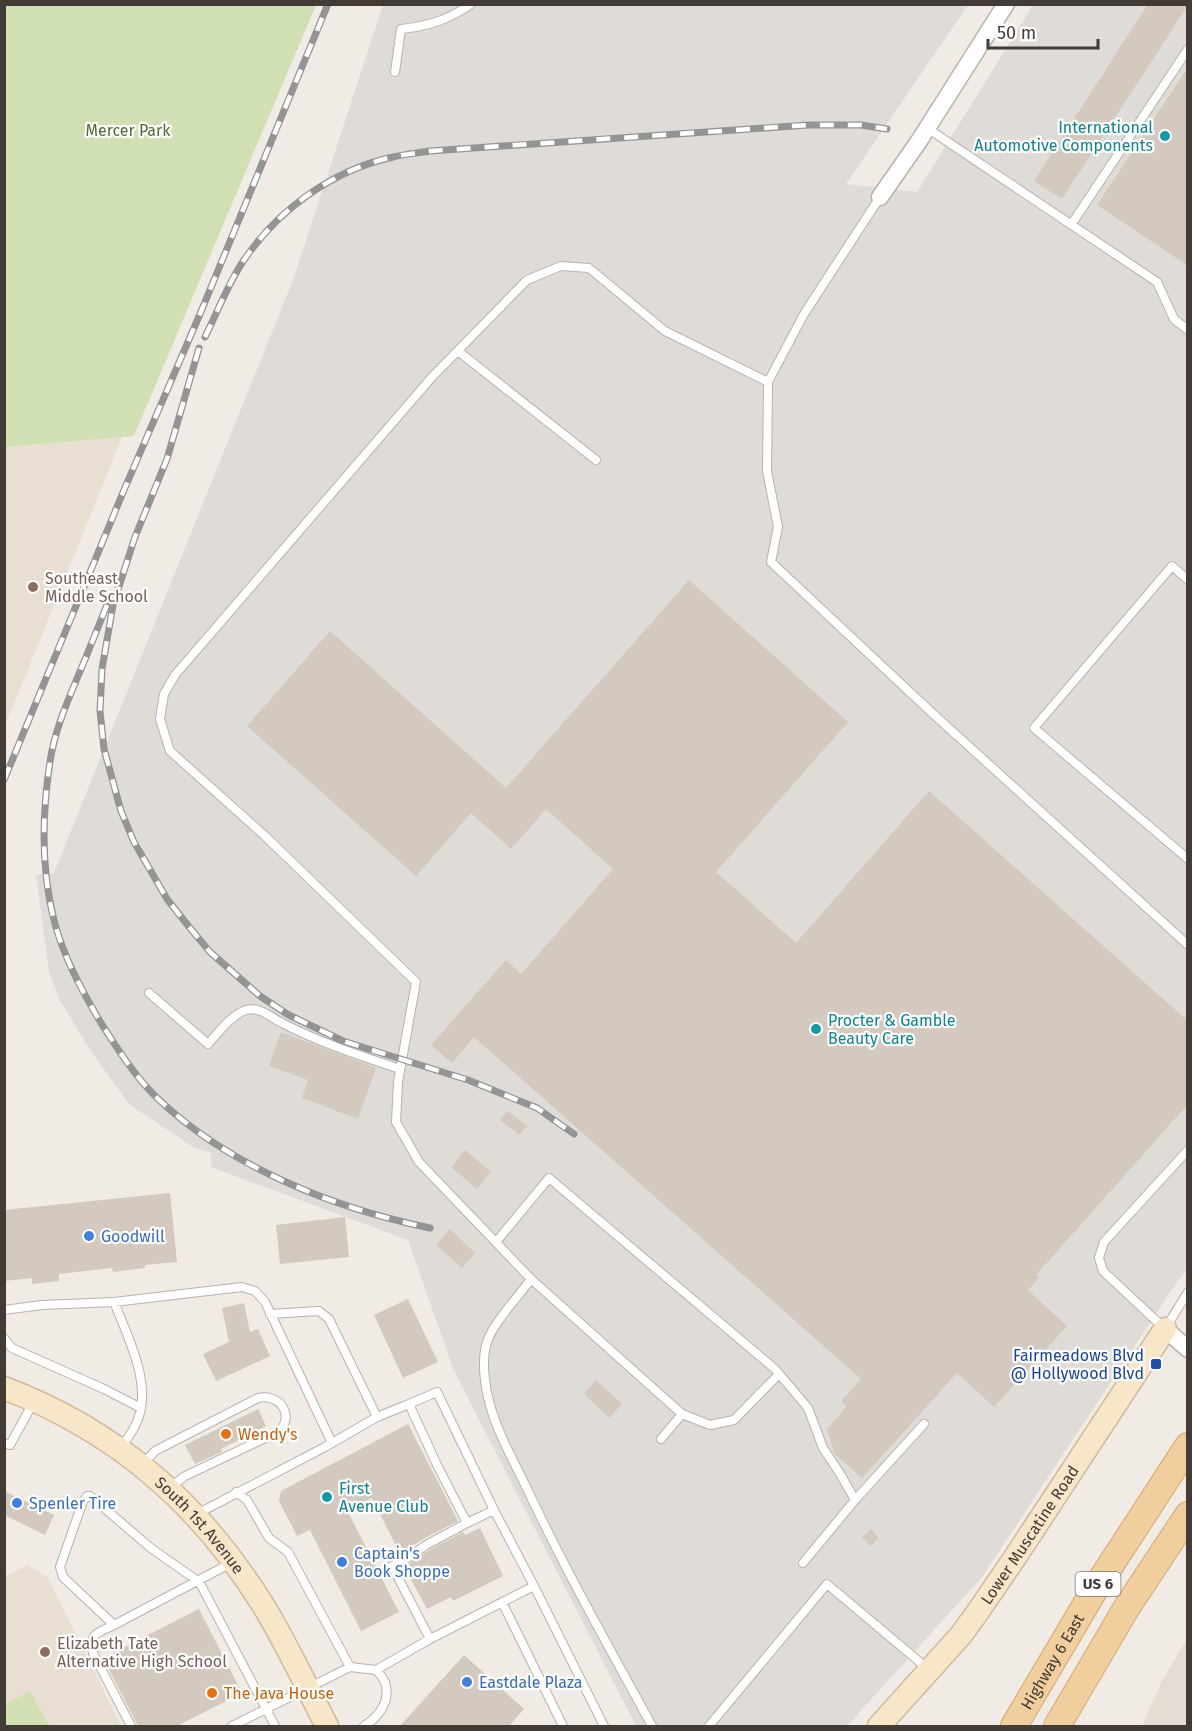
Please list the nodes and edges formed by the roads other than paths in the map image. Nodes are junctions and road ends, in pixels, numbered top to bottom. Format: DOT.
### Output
graph roads {
  1 [pos="471,4"];
  2 [pos="1006,4"];
  3 [pos="1188,49"];
  4 [pos="395,72"];
  5 [pos="927,128"];
  6 [pos="880,197"];
  7 [pos="1071,225"];
  8 [pos="1188,330"];
  9 [pos="458,351"];
  10 [pos="768,382"];
  11 [pos="596,460"];
  12 [pos="1188,580"];
  13 [pos="1188,860"];
  14 [pos="1188,945"];
  15 [pos="149,993"];
  16 [pos="400,1069"];
  17 [pos="1188,1150"];
  18 [pos="496,1242"];
  19 [pos="531,1279"];
  20 [pos="1188,1292"];
  21 [pos="114,1302"];
  22 [pos="4,1310"];
  23 [pos="270,1314"];
  24 [pos="1165,1329"];
  25 [pos="4,1338"];
  26 [pos="1188,1349"];
  27 [pos="779,1374"];
  28 [pos="4,1388"];
  29 [pos="34,1400"];
  30 [pos="409,1404"];
  31 [pos="141,1408"];
  32 [pos="682,1414"];
  33 [pos="377,1417"];
  34 [pos="924,1424"];
  35 [pos="661,1439"];
  36 [pos="4,1443"];
  37 [pos="332,1443"];
  38 [pos="1188,1446"];
  39 [pos="120,1450"];
  40 [pos="142,1465"];
  41 [pos="169,1488"];
  42 [pos="236,1492"];
  43 [pos="855,1500"];
  44 [pos="494,1510"];
  45 [pos="194,1515"];
  46 [pos="1188,1515"];
  47 [pos="467,1523"];
  48 [pos="233,1561"];
  49 [pos="804,1563"];
  50 [pos="198,1581"];
  51 [pos="534,1586"];
  52 [pos="502,1602"];
  53 [pos="114,1624"];
  54 [pos="430,1639"];
  55 [pos="350,1667"];
  56 [pos="376,1670"];
  57 [pos="929,1670"];
  58 [pos="307,1688"];
  59 [pos="267,1709"];
  60 [pos="131,1726"];
  61 [pos="232,1726"];
  62 [pos="275,1726"];
  63 [pos="327,1726"];
  64 [pos="364,1726"];
  65 [pos="563,1726"];
  66 [pos="604,1726"];
  67 [pos="652,1726"];
  68 [pos="709,1726"];
  69 [pos="879,1726"];
  70 [pos="1014,1726"];
  71 [pos="1057,1726"];
  1 -- 4 [label="lane"];
  2 -- 5 [label="street"];
  3 -- 7 [label="lane"];
  5 -- 6 [label="street"];
  5 -- 7 [label="lane"];
  6 -- 10 [label="lane"];
  7 -- 8 [label="lane"];
  9 -- 10 [label="lane"];
  9 -- 11 [label="lane"];
  9 -- 16 [label="lane"];
  10 -- 14 [label="lane"];
  12 -- 13 [label="lane"];
  15 -- 16 [label="lane"];
  16 -- 18 [label="lane"];
  17 -- 24 [label="lane"];
  18 -- 19 [label="lane"];
  18 -- 27 [label="lane"];
  19 -- 32 [label="lane"];
  19 -- 67 [label="lane"];
  20 -- 24 [label="lane"];
  21 -- 22 [label="lane"];
  21 -- 23 [label="lane"];
  21 -- 31 [label="lane"];
  23 -- 33 [label="lane"];
  23 -- 37 [label="lane"];
  24 -- 26 [label="street"];
  24 -- 57 [label="main road, Lower Muscatine Road"];
  25 -- 31 [label="lane"];
  27 -- 32 [label="lane"];
  27 -- 43 [label="lane"];
  28 -- 29 [label="main road, South 1st Avenue"];
  29 -- 36 [label="lane"];
  29 -- 39 [label="main road, South 1st Avenue"];
  30 -- 33 [label="lane"];
  30 -- 44 [label="lane"];
  30 -- 47 [label="lane"];
  31 -- 39 [label="lane"];
  32 -- 35 [label="lane"];
  33 -- 37 [label="lane"];
  34 -- 43 [label="lane"];
  37 -- 42 [label="lane"];
  38 -- 70 [label="main road, Highway 6 East / US 6"];
  39 -- 40 [label="main road, South 1st Avenue"];
  40 -- 41 [label="main road, South 1st Avenue"];
  40 -- 41 [label="lane"];
  41 -- 45 [label="main road, South 1st Avenue"];
  42 -- 45 [label="lane"];
  42 -- 55 [label="lane"];
  43 -- 49 [label="lane"];
  44 -- 47 [label="lane"];
  44 -- 51 [label="lane"];
  45 -- 48 [label="main road, South 1st Avenue"];
  46 -- 71 [label="main road, US 6"];
  47 -- 54 [label="lane"];
  48 -- 50 [label="lane"];
  48 -- 58 [label="main road, South 1st Avenue"];
  50 -- 53 [label="lane"];
  50 -- 53 [label="lane"];
  50 -- 59 [label="lane"];
  51 -- 52 [label="lane"];
  51 -- 66 [label="lane"];
  52 -- 54 [label="lane"];
  52 -- 65 [label="lane"];
  53 -- 60 [label="lane"];
  54 -- 56 [label="lane"];
  55 -- 56 [label="lane"];
  55 -- 58 [label="lane"];
  56 -- 64 [label="lane"];
  57 -- 68 [label="lane"];
  57 -- 69 [label="main road, Lower Muscatine Road"];
  58 -- 59 [label="lane"];
  58 -- 63 [label="main road, South 1st Avenue"];
  59 -- 61 [label="lane"];
  59 -- 62 [label="lane"];
}
